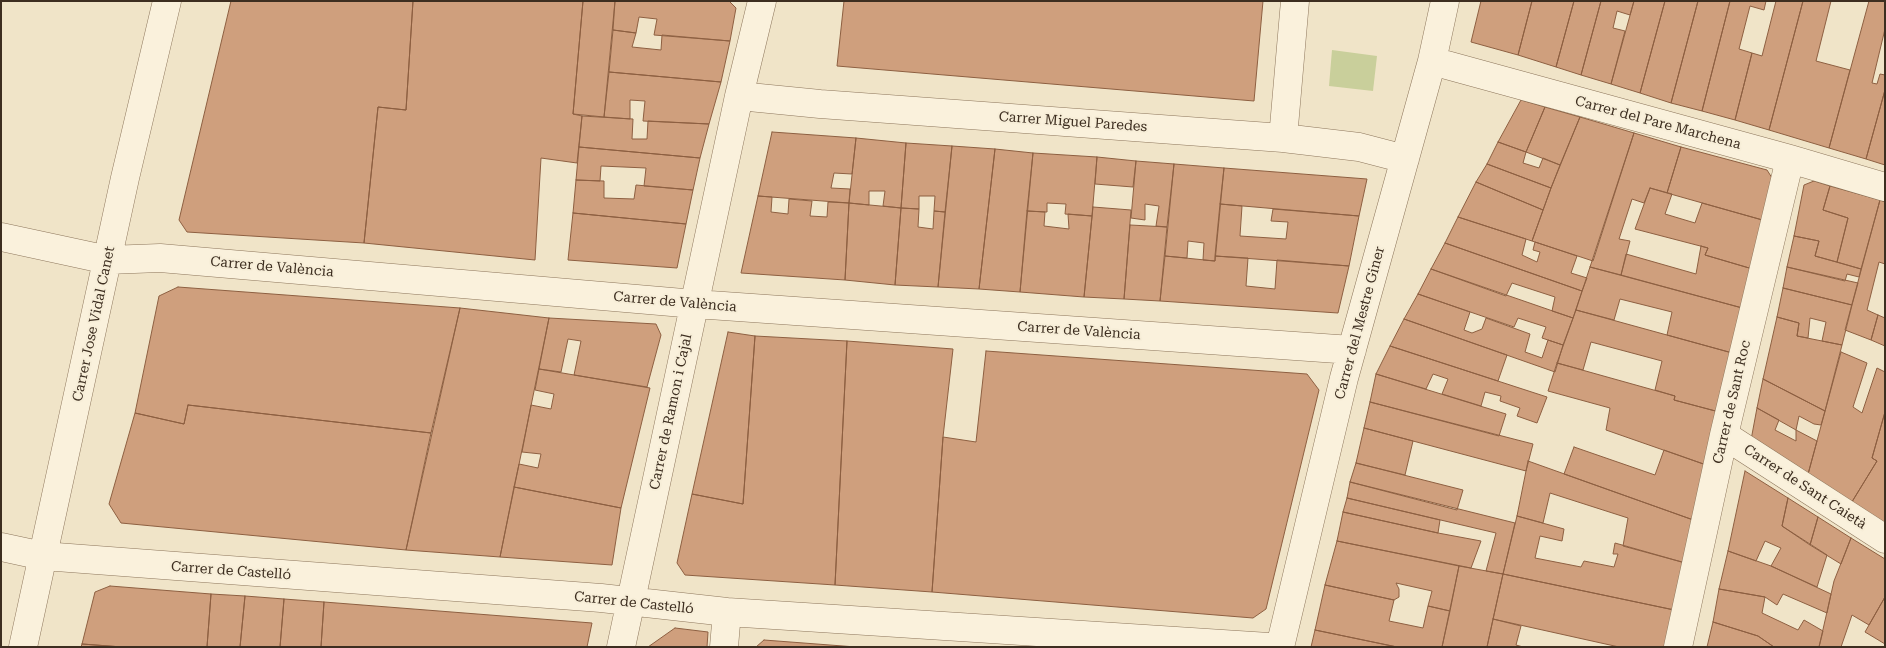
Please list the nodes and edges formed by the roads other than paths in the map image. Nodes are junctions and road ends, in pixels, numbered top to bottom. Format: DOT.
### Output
graph roads {
  1 [pos="168,1"];
  2 [pos="762,1"];
  3 [pos="1295,1"];
  4 [pos="1446,1"];
  5 [pos="1432,61"];
  6 [pos="739,96"];
  7 [pos="1283,138"];
  8 [pos="1404,159"];
  9 [pos="1790,159"];
  10 [pos="1885,187"];
  11 [pos="1,237"];
  12 [pos="108,260"];
  13 [pos="695,304"];
  14 [pos="1352,350"];
  15 [pos="1724,435"];
  16 [pos="1885,539"];
  17 [pos="1,547"];
  18 [pos="42,556"];
  19 [pos="630,602"];
  20 [pos="728,612"];
  21 [pos="23,647"];
  22 [pos="620,647"];
  23 [pos="724,647"];
  24 [pos="1269,647"];
  25 [pos="1280,647"];
  26 [pos="1678,647"];
  1 -- 12 [label="street, Carrer Jose Vidal Canet"];
  2 -- 6 [label="street, Carrer de Ramon i Cajal"];
  3 -- 7 [label="street"];
  4 -- 5 [label="street, Carrer del Mestre Giner"];
  5 -- 8 [label="street, Carrer del Mestre Giner"];
  5 -- 9 [label="street, Carrer del Pare Marchena"];
  6 -- 7 [label="street, Carrer Miguel Paredes"];
  6 -- 13 [label="street, Carrer de Ramon i Cajal"];
  7 -- 8 [label="street, Carrer Miguel Paredes"];
  8 -- 14 [label="street, Carrer del Mestre Giner"];
  9 -- 10 [label="street, Carrer del Pare Marchena"];
  9 -- 15 [label="street, Carrer de Sant Roc"];
  11 -- 12 [label="street, Carrer de València"];
  12 -- 13 [label="street, Carrer de València"];
  12 -- 18 [label="street, Carrer Jose Vidal Canet"];
  13 -- 14 [label="street, Carrer de València"];
  13 -- 19 [label="street, Carrer de Ramon i Cajal"];
  14 -- 25 [label="street, Carrer del Mestre Giner"];
  15 -- 16 [label="street, Carrer de Sant Caietà"];
  15 -- 26 [label="street, Carrer de Sant Roc"];
  17 -- 18 [label="street, Carrer de Castelló"];
  18 -- 19 [label="street, Carrer de Castelló"];
  18 -- 21 [label="street, Carrer Jose Vidal Canet"];
  19 -- 20 [label="street, Carrer de Castelló"];
  19 -- 22 [label="street, Carrer de Ramon i Cajal"];
  20 -- 23 [label="street"];
  20 -- 24 [label="street, Carrer de Castelló"];
}
